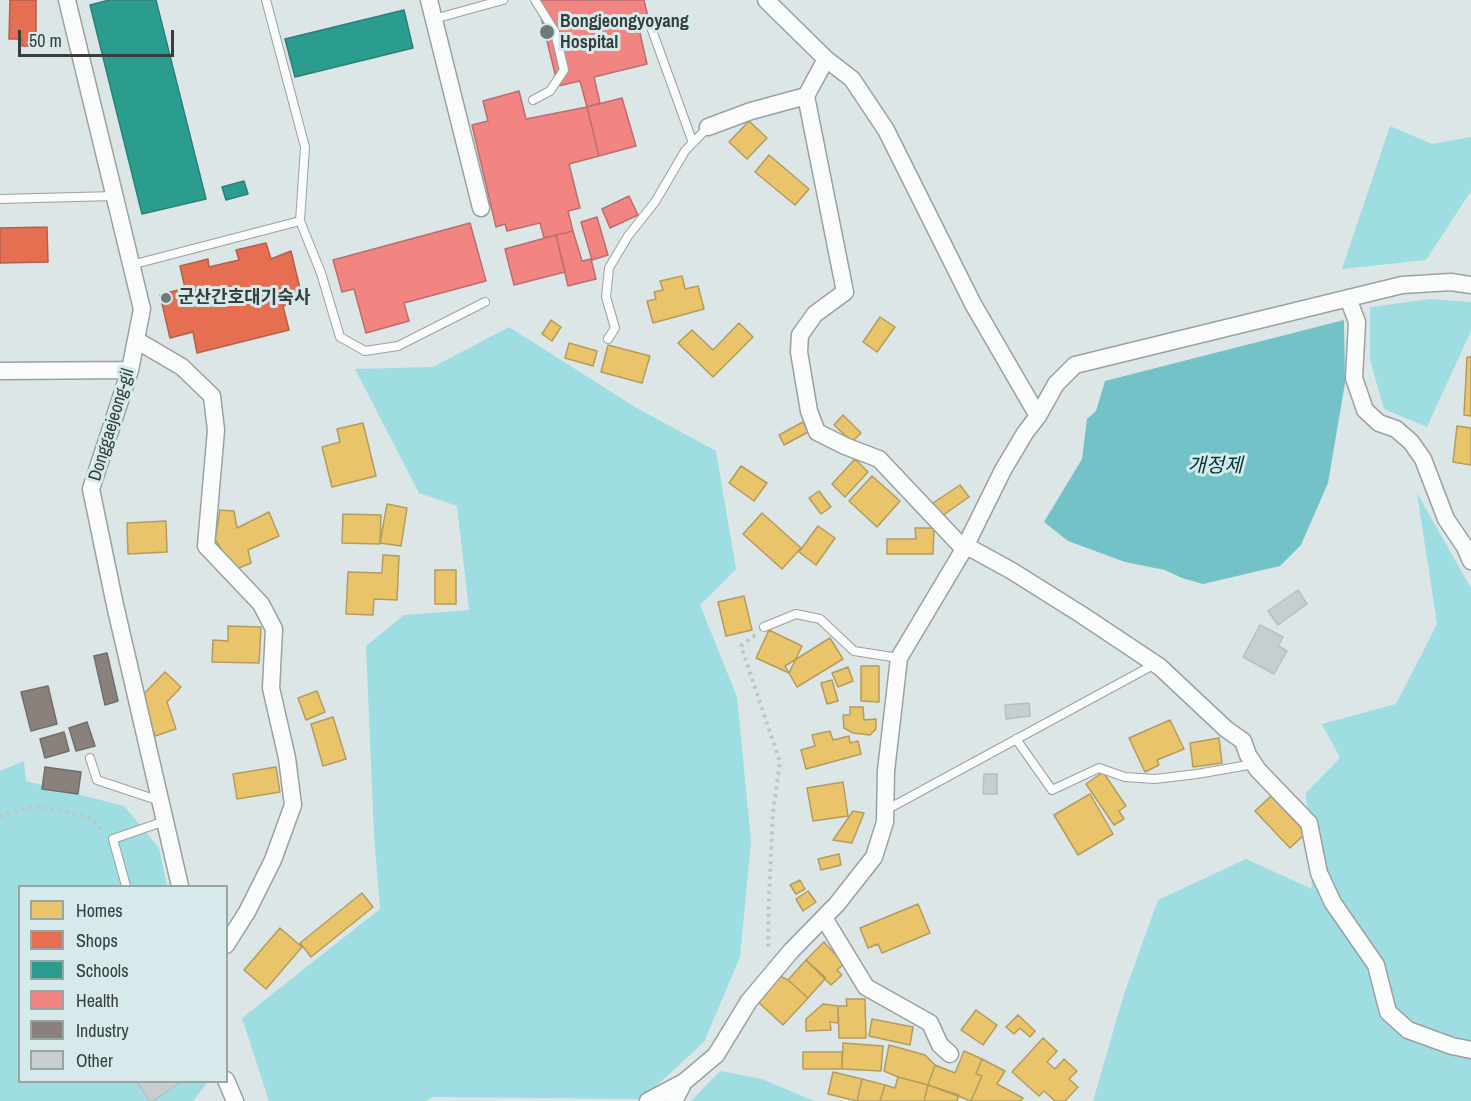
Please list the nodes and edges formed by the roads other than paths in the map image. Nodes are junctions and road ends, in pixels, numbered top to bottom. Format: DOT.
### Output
graph roads {
  1 [pos="67,0"];
  2 [pos="266,0"];
  3 [pos="429,0"];
  4 [pos="503,0"];
  5 [pos="535,0"];
  6 [pos="766,0"];
  7 [pos="434,19"];
  8 [pos="652,30"];
  9 [pos="826,58"];
  10 [pos="806,96"];
  11 [pos="533,100"];
  12 [pos="708,127"];
  13 [pos="693,143"];
  14 [pos="114,196"];
  15 [pos="0,199"];
  16 [pos="481,208"];
  17 [pos="300,221"];
  18 [pos="131,265"];
  19 [pos="1471,285"];
  20 [pos="1348,298"];
  21 [pos="485,302"];
  22 [pos="608,339"];
  23 [pos="136,340"];
  24 [pos="0,370"];
  25 [pos="130,370"];
  26 [pos="1038,416"];
  27 [pos="963,549"];
  28 [pos="1471,561"];
  29 [pos="765,627"];
  30 [pos="899,658"];
  31 [pos="1155,664"];
  32 [pos="1016,740"];
  33 [pos="90,758"];
  34 [pos="1254,764"];
  35 [pos="160,801"];
  36 [pos="885,810"];
  37 [pos="165,821"];
  38 [pos="126,885"];
  39 [pos="180,885"];
  40 [pos="824,918"];
  41 [pos="228,942"];
  42 [pos="1471,1050"];
  43 [pos="950,1054"];
  44 [pos="684,1082"];
  45 [pos="227,1083"];
  46 [pos="235,1101"];
  47 [pos="648,1101"];
  48 [pos="674,1101"];
  1 -- 14 [label="street, Donggaejeong-gil"];
  2 -- 17 [label="lane"];
  3 -- 7 [label="street"];
  4 -- 7 [label="lane"];
  5 -- 11 [label="lane"];
  6 -- 9 [label="street"];
  7 -- 16 [label="street"];
  8 -- 13 [label="lane"];
  9 -- 10 [label="street"];
  9 -- 26 [label="street"];
  10 -- 12 [label="street"];
  10 -- 27 [label="street"];
  12 -- 13 [label="lane"];
  13 -- 22 [label="lane"];
  14 -- 15 [label="lane"];
  14 -- 18 [label="street, Donggaejeong-gil"];
  17 -- 18 [label="lane"];
  17 -- 21 [label="lane"];
  18 -- 23 [label="street, Donggaejeong-gil"];
  19 -- 20 [label="street"];
  20 -- 26 [label="street"];
  20 -- 28 [label="street"];
  23 -- 25 [label="street, Donggaejeong-gil"];
  23 -- 41 [label="street"];
  24 -- 25 [label="street"];
  25 -- 35 [label="street, Donggaejeong-gil"];
  26 -- 27 [label="street"];
  27 -- 30 [label="street"];
  27 -- 31 [label="street"];
  29 -- 30 [label="lane"];
  30 -- 36 [label="street"];
  31 -- 32 [label="lane"];
  31 -- 34 [label="street"];
  32 -- 34 [label="lane"];
  32 -- 36 [label="lane"];
  33 -- 35 [label="lane"];
  34 -- 42 [label="street"];
  35 -- 37 [label="street, Donggaejeong-gil"];
  36 -- 40 [label="street"];
  37 -- 38 [label="lane"];
  37 -- 39 [label="street, Donggaejeong-gil"];
  40 -- 43 [label="street"];
  40 -- 44 [label="street"];
  44 -- 47 [label="street"];
  44 -- 48 [label="street"];
  45 -- 46 [label="street"];
}
